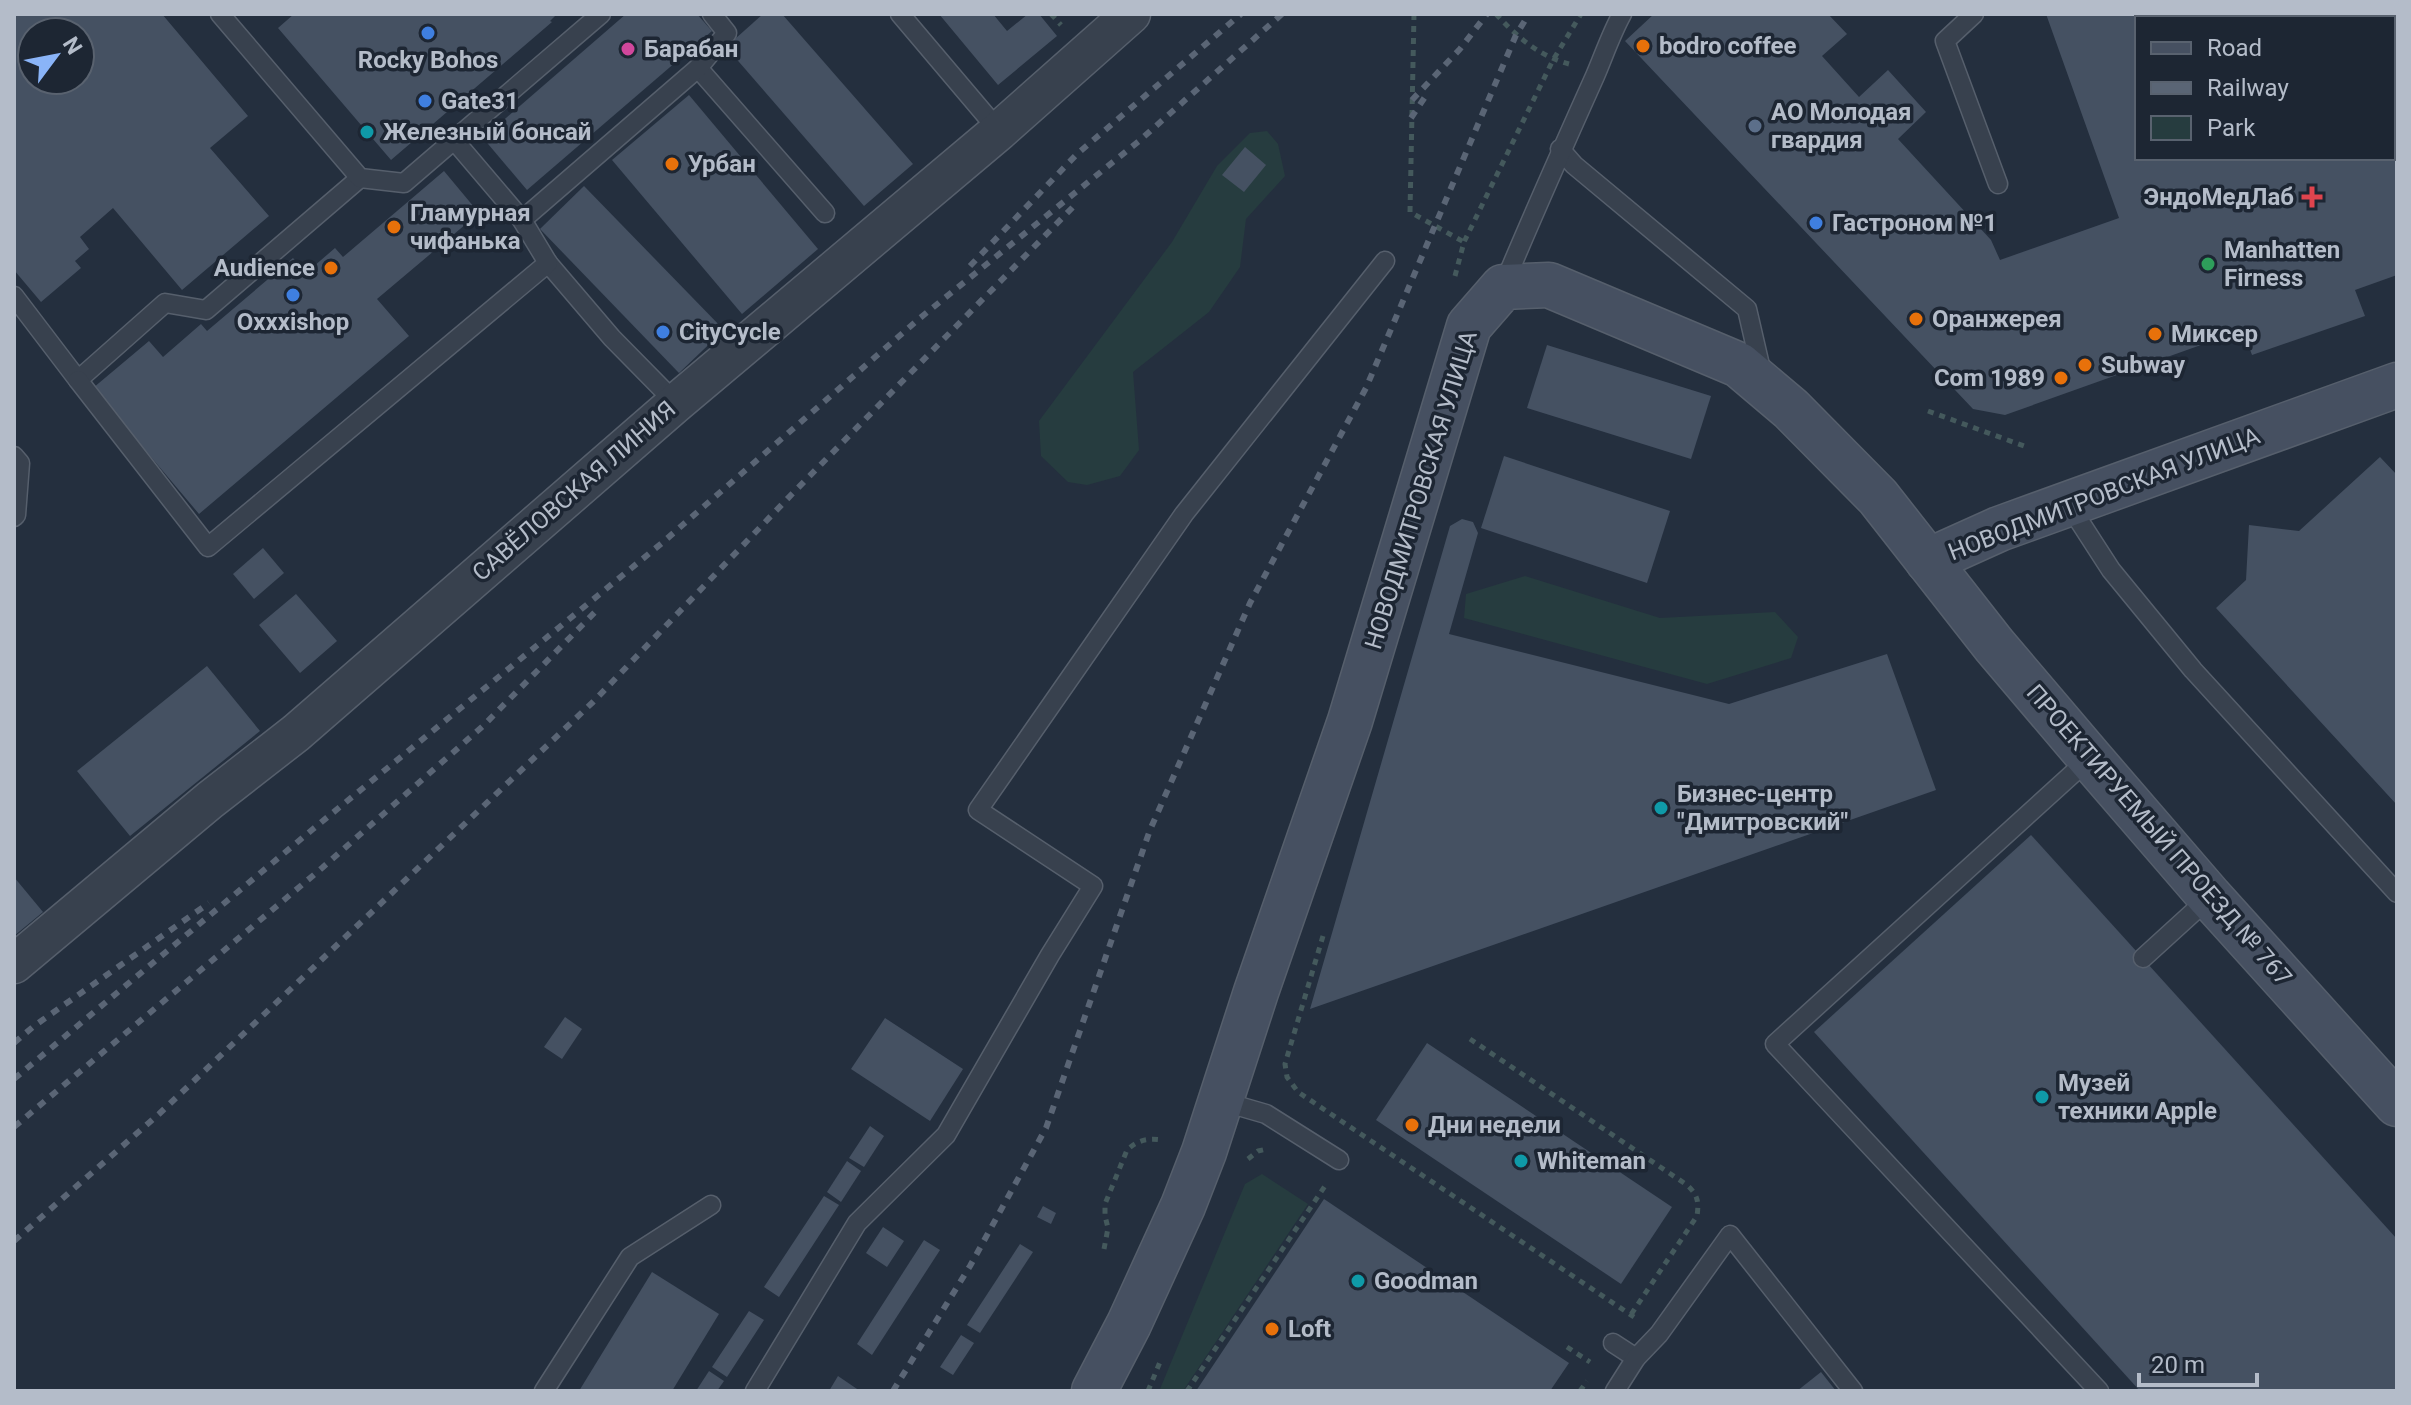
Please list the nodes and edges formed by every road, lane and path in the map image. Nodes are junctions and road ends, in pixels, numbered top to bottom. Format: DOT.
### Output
graph roads {
  1 [pos="220,14"];
  2 [pos="601,14"];
  3 [pos="712,14"];
  4 [pos="900,14"];
  5 [pos="1131,14"];
  6 [pos="1414,14"];
  7 [pos="1496,14"];
  8 [pos="1581,14"];
  9 [pos="1622,14"];
  10 [pos="1974,14"];
  11 [pos="1553,60"];
  12 [pos="698,68"];
  13 [pos="1596,72"];
  14 [pos="999,131"];
  15 [pos="454,140"];
  16 [pos="1560,149"];
  17 [pos="360,178"];
  18 [pos="1998,184"];
  19 [pos="825,213"];
  20 [pos="522,220"];
  21 [pos="1464,242"];
  22 [pos="1385,261"];
  23 [pos="548,263"];
  24 [pos="1503,287"];
  25 [pos="14,296"];
  26 [pos="78,380"];
  27 [pos="1764,385"];
  28 [pos="2397,385"];
  29 [pos="676,403"];
  30 [pos="1928,411"];
  31 [pos="2024,446"];
  32 [pos="14,456"];
  33 [pos="2068,504"];
  34 [pos="14,517"];
  35 [pos="1928,561"];
  36 [pos="2090,758"];
  37 [pos="2397,893"];
  38 [pos="2210,897"];
  39 [pos="2143,958"];
  40 [pos="14,964"];
  41 [pos="1470,1039"];
  42 [pos="1292,1044"];
  43 [pos="1221,1101"];
  44 [pos="2397,1104"];
  45 [pos="1162,1139"];
  46 [pos="1339,1160"];
  47 [pos="1325,1185"];
  48 [pos="711,1205"];
  49 [pos="1104,1249"];
  50 [pos="1631,1315"];
  51 [pos="1659,1334"];
  52 [pos="1613,1343"];
  53 [pos="1567,1347"];
  54 [pos="1636,1358"];
  55 [pos="1597,1367"];
  56 [pos="544,1391"];
  57 [pos="755,1391"];
  58 [pos="1094,1391"];
  59 [pos="1187,1391"];
  60 [pos="1580,1391"];
  61 [pos="1615,1391"];
  62 [pos="1853,1391"];
  63 [pos="2099,1391"];
  1 -- 17 [label="lane"];
  2 -- 15 [label="lane"];
  3 -- 12 [label="lane"];
  4 -- 14 [label="lane"];
  5 -- 14 [label="street, САВЁЛОВСКАЯ ЛИНИЯ"];
  6 -- 21 [label="path"];
  7 -- 11 [label="path"];
  8 -- 11 [label="path"];
  9 -- 13 [label="lane"];
  10 -- 18 [label="lane"];
  11 -- 13 [label="path"];
  12 -- 19 [label="lane"];
  12 -- 20 [label="lane"];
  13 -- 16 [label="lane"];
  14 -- 29 [label="street, САВЁЛОВСКАЯ ЛИНИЯ"];
  15 -- 17 [label="lane"];
  15 -- 20 [label="lane"];
  16 -- 24 [label="lane"];
  16 -- 27 [label="lane"];
  17 -- 26 [label="lane"];
  20 -- 23 [label="lane"];
  22 -- 57 [label="lane"];
  23 -- 26 [label="lane"];
  23 -- 29 [label="lane"];
  24 -- 27 [label="street, НОВОДМИТРОВСКАЯ УЛИЦА"];
  24 -- 43 [label="street, НОВОДМИТРОВСКАЯ УЛИЦА"];
  25 -- 26 [label="lane"];
  27 -- 35 [label="street, НОВОДМИТРОВСКАЯ УЛИЦА"];
  28 -- 33 [label="street, НОВОДМИТРОВСКАЯ УЛИЦА"];
  29 -- 40 [label="street, САВЁЛОВСКАЯ ЛИНИЯ"];
  30 -- 31 [label="path"];
  32 -- 34 [label="lane"];
  33 -- 35 [label="street, НОВОДМИТРОВСКАЯ УЛИЦА"];
  33 -- 37 [label="lane"];
  35 -- 36 [label="street, ПРОЕКТИРУЕМЫЙ ПРОЕЗД № 767"];
  36 -- 38 [label="street, ПРОЕКТИРУЕМЫЙ ПРОЕЗД № 767"];
  36 -- 63 [label="lane"];
  38 -- 39 [label="lane"];
  38 -- 44 [label="street, ПРОЕКТИРУЕМЫЙ ПРОЕЗД № 767"];
  41 -- 50 [label="path"];
  42 -- 50 [label="path"];
  43 -- 46 [label="lane"];
  43 -- 58 [label="street, НОВОДМИТРОВСКАЯ УЛИЦА"];
  45 -- 49 [label="path"];
  47 -- 59 [label="path"];
  48 -- 56 [label="lane"];
  50 -- 51 [label="path"];
  50 -- 52 [label="path"];
  51 -- 54 [label="lane"];
  51 -- 62 [label="lane"];
  52 -- 54 [label="lane"];
  52 -- 55 [label="path"];
  53 -- 55 [label="path"];
  54 -- 61 [label="lane"];
  55 -- 60 [label="path"];
}
